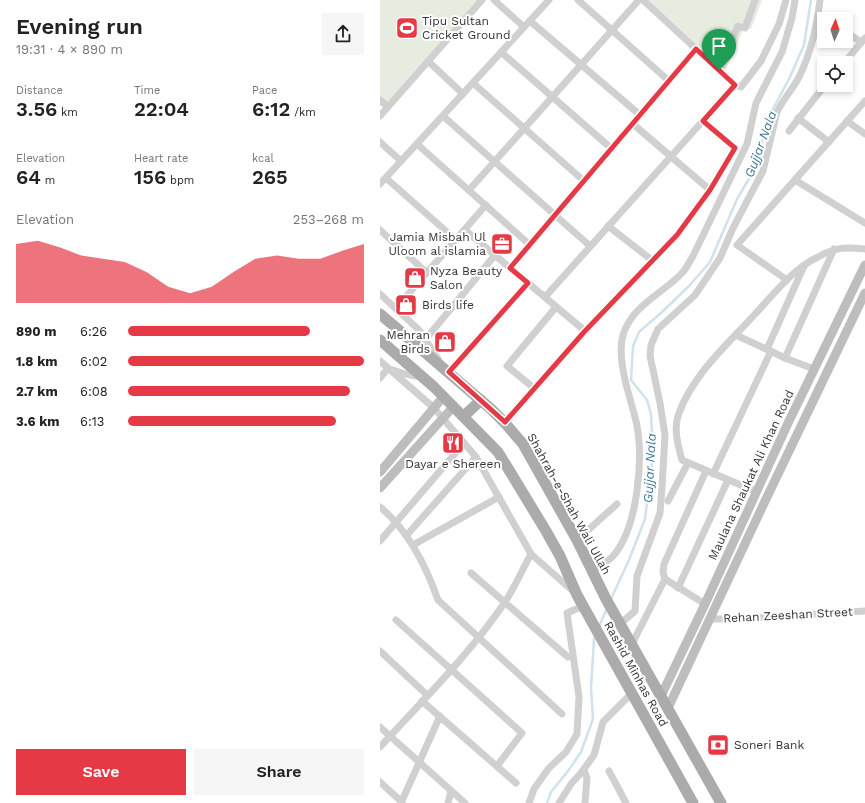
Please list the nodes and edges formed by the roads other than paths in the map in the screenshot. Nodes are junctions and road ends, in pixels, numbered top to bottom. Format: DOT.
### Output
graph roads {
  1 [pos="482,0"];
  2 [pos="494,0"];
  3 [pos="549,0"];
  4 [pos="578,0"];
  5 [pos="639,0"];
  6 [pos="643,0"];
  7 [pos="755,0"];
  8 [pos="786,0"];
  9 [pos="795,0"];
  10 [pos="820,0"];
  11 [pos="818,12"];
  12 [pos="817,18"];
  13 [pos="530,21"];
  14 [pos="524,27"];
  15 [pos="612,30"];
  16 [pos="853,35"];
  17 [pos="863,40"];
  18 [pos="696,49"];
  19 [pos="501,52"];
  20 [pos="850,56"];
  21 [pos="428,62"];
  22 [pos="581,65"];
  23 [pos="719,70"];
  24 [pos="669,81"];
  25 [pos="473,83"];
  26 [pos="735,85"];
  27 [pos="819,92"];
  28 [pos="463,94"];
  29 [pos="553,97"];
  30 [pos="380,100"];
  31 [pos="865,101"];
  32 [pos="388,107"];
  33 [pos="640,115"];
  34 [pos="380,116"];
  35 [pos="443,116"];
  36 [pos="798,118"];
  37 [pos="703,121"];
  38 [pos="847,121"];
  39 [pos="633,124"];
  40 [pos="524,128"];
  41 [pos="789,131"];
  42 [pos="865,134"];
  43 [pos="380,142"];
  44 [pos="828,142"];
  45 [pos="417,144"];
  46 [pos="612,149"];
  47 [pos="671,156"];
  48 [pos="401,161"];
  49 [pos="494,162"];
  50 [pos="386,178"];
  51 [pos="795,180"];
  52 [pos="584,181"];
  53 [pos="380,184"];
  54 [pos="469,190"];
  55 [pos="710,190"];
  56 [pos="486,206"];
  57 [pos="554,216"];
  58 [pos="865,223"];
  59 [pos="608,226"];
  60 [pos="380,230"];
  61 [pos="465,230"];
  62 [pos="456,240"];
  63 [pos="530,245"];
  64 [pos="590,246"];
  65 [pos="834,249"];
  66 [pos="865,249"];
  67 [pos="495,255"];
  68 [pos="653,261"];
  69 [pos="804,264"];
  70 [pos="865,265"];
  71 [pos="510,268"];
  72 [pos="427,273"];
  73 [pos="787,280"];
  74 [pos="528,283"];
  75 [pos="865,293"];
  76 [pos="380,294"];
  77 [pos="545,297"];
  78 [pos="556,307"];
  79 [pos="396,308"];
  80 [pos="380,314"];
  81 [pos="585,331"];
  82 [pos="736,335"];
  83 [pos="380,340"];
  84 [pos="425,340"];
  85 [pos="769,350"];
  86 [pos="786,358"];
  87 [pos="380,361"];
  88 [pos="388,368"];
  89 [pos="446,369"];
  90 [pos="814,369"];
  91 [pos="424,377"];
  92 [pos="380,378"];
  93 [pos="535,389"];
  94 [pos="444,396"];
  95 [pos="481,400"];
  96 [pos="454,406"];
  97 [pos="434,408"];
  98 [pos="464,416"];
  99 [pos="444,418"];
  100 [pos="505,422"];
  101 [pos="464,443"];
  102 [pos="476,457"];
  103 [pos="688,463"];
  104 [pos="380,472"];
  105 [pos="709,472"];
  106 [pos="728,480"];
  107 [pos="380,488"];
  108 [pos="757,492"];
  109 [pos="499,497"];
  110 [pos="668,501"];
  111 [pos="617,504"];
  112 [pos="380,507"];
  113 [pos="396,522"];
  114 [pos="406,536"];
  115 [pos="577,540"];
  116 [pos="380,541"];
  117 [pos="413,545"];
  118 [pos="531,554"];
  119 [pos="592,572"];
  120 [pos="471,573"];
  121 [pos="665,580"];
  122 [pos="678,588"];
  123 [pos="577,595"];
  124 [pos="606,599"];
  125 [pos="505,602"];
  126 [pos="705,604"];
  127 [pos="583,606"];
  128 [pos="865,611"];
  129 [pos="710,619"];
  130 [pos="396,620"];
  131 [pos="620,624"];
  132 [pos="479,636"];
  133 [pos="632,644"];
  134 [pos="380,651"];
  135 [pos="568,657"];
  136 [pos="452,668"];
  137 [pos="632,693"];
  138 [pos="427,695"];
  139 [pos="661,696"];
  140 [pos="422,701"];
  141 [pos="668,708"];
  142 [pos="562,714"];
  143 [pos="440,716"];
  144 [pos="380,727"];
  145 [pos="390,736"];
  146 [pos="380,747"];
  147 [pos="419,762"];
  148 [pos="497,766"];
  149 [pos="584,770"];
  150 [pos="609,771"];
  151 [pos="380,782"];
  152 [pos="516,784"];
  153 [pos="451,791"];
  154 [pos="402,802"];
  155 [pos="448,803"];
  156 [pos="465,803"];
  157 [pos="529,803"];
  158 [pos="559,803"];
  159 [pos="585,803"];
  160 [pos="626,803"];
  161 [pos="693,803"];
  162 [pos="721,803"];
  1 -- 21 [label="street"];
  2 -- 14 [label="street"];
  3 -- 13 [label="street"];
  4 -- 15 [label="street"];
  5 -- 15 [label="street"];
  6 -- 18 [label="street"];
  7 -- 23 [label="street"];
  8 -- 26 [label="street"];
  9 -- 119 [label="street"];
  10 -- 11 [label="street"];
  12 -- 131 [label="street"];
  13 -- 14 [label="street"];
  13 -- 22 [label="street"];
  14 -- 19 [label="street"];
  15 -- 22 [label="street"];
  15 -- 24 [label="street"];
  16 -- 17 [label="street"];
  17 -- 20 [label="street"];
  18 -- 23 [label="street"];
  18 -- 24 [label="street"];
  19 -- 25 [label="street"];
  19 -- 29 [label="street"];
  21 -- 28 [label="street"];
  21 -- 32 [label="street"];
  22 -- 29 [label="street"];
  22 -- 33 [label="street"];
  23 -- 26 [label="street"];
  24 -- 33 [label="street"];
  25 -- 28 [label="street"];
  25 -- 40 [label="street"];
  26 -- 37 [label="street"];
  27 -- 36 [label="street"];
  28 -- 35 [label="street"];
  29 -- 40 [label="street"];
  29 -- 46 [label="street"];
  30 -- 32 [label="street"];
  31 -- 38 [label="street"];
  32 -- 34 [label="street"];
  33 -- 39 [label="street"];
  35 -- 45 [label="street"];
  35 -- 49 [label="street"];
  36 -- 41 [label="street"];
  36 -- 44 [label="street"];
  37 -- 47 [label="street"];
  37 -- 55 [label="street"];
  38 -- 42 [label="street"];
  38 -- 44 [label="street"];
  39 -- 46 [label="street"];
  39 -- 47 [label="street"];
  40 -- 49 [label="street"];
  40 -- 52 [label="street"];
  43 -- 48 [label="street"];
  44 -- 51 [label="street"];
  45 -- 48 [label="street"];
  45 -- 54 [label="street"];
  46 -- 52 [label="street"];
  47 -- 55 [label="street"];
  47 -- 59 [label="street"];
  48 -- 50 [label="street"];
  49 -- 54 [label="street"];
  49 -- 57 [label="street"];
  50 -- 53 [label="street"];
  50 -- 62 [label="street"];
  51 -- 58 [label="street"];
  51 -- 73 [label="street"];
  52 -- 57 [label="street"];
  54 -- 56 [label="street"];
  55 -- 68 [label="street"];
  56 -- 61 [label="street"];
  56 -- 63 [label="street"];
  57 -- 63 [label="street"];
  57 -- 64 [label="street"];
  59 -- 64 [label="street"];
  59 -- 68 [label="street"];
  60 -- 72 [label="street"];
  61 -- 62 [label="street"];
  61 -- 67 [label="street"];
  62 -- 72 [label="street"];
  63 -- 71 [label="street"];
  64 -- 77 [label="street"];
  65 -- 66 [label="street"];
  65 -- 69 [label="street"];
  65 -- 86 [label="street"];
  67 -- 71 [label="street"];
  67 -- 84 [label="street"];
  68 -- 81 [label="street"];
  69 -- 73 [label="street"];
  69 -- 85 [label="street"];
  70 -- 90 [label="main road, Maulana Shaukat Ali Khan Road"];
  71 -- 74 [label="street"];
  72 -- 79 [label="street"];
  73 -- 82 [label="street"];
  74 -- 77 [label="street"];
  74 -- 89 [label="street"];
  75 -- 129 [label="main road, Maulana Shaukat Ali Khan Road"];
  76 -- 79 [label="street"];
  77 -- 78 [label="street"];
  78 -- 81 [label="street"];
  78 -- 93 [label="street"];
  79 -- 84 [label="street"];
  80 -- 89 [label="main road, Shahrah-e-Shah Wali Ullah"];
  81 -- 93 [label="street"];
  82 -- 85 [label="street"];
  82 -- 103 [label="street"];
  83 -- 91 [label="main road"];
  84 -- 89 [label="street"];
  85 -- 86 [label="street"];
  85 -- 105 [label="street"];
  86 -- 90 [label="street"];
  87 -- 88 [label="street"];
  88 -- 91 [label="street"];
  88 -- 92 [label="street"];
  88 -- 97 [label="street"];
  89 -- 95 [label="main road, Shahrah-e-Shah Wali Ullah"];
  90 -- 108 [label="main road, Maulana Shaukat Ali Khan Road"];
  91 -- 94 [label="main road"];
  93 -- 100 [label="street"];
  94 -- 96 [label="main road"];
  94 -- 97 [label="main road"];
  95 -- 98 [label="main road"];
  95 -- 100 [label="main road, Shahrah-e-Shah Wali Ullah"];
  96 -- 98 [label="main road"];
  96 -- 99 [label="main road"];
  97 -- 99 [label="street"];
  97 -- 104 [label="main road"];
  98 -- 123 [label="main road, Rashid Minhas Road"];
  99 -- 101 [label="street"];
  99 -- 107 [label="main road"];
  100 -- 115 [label="main road, Shahrah-e-Shah Wali Ullah"];
  101 -- 102 [label="street"];
  101 -- 113 [label="street"];
  102 -- 109 [label="street"];
  102 -- 114 [label="street"];
  103 -- 105 [label="street"];
  103 -- 110 [label="street"];
  105 -- 106 [label="street"];
  105 -- 121 [label="street"];
  106 -- 108 [label="street"];
  106 -- 122 [label="street"];
  108 -- 126 [label="main road, Maulana Shaukat Ali Khan Road"];
  109 -- 117 [label="street"];
  109 -- 118 [label="street"];
  111 -- 115 [label="street"];
  112 -- 113 [label="street"];
  113 -- 114 [label="street"];
  113 -- 116 [label="street"];
  114 -- 117 [label="street"];
  115 -- 119 [label="main road, Shahrah-e-Shah Wali Ullah"];
  117 -- 132 [label="street"];
  118 -- 123 [label="street"];
  118 -- 125 [label="street"];
  119 -- 124 [label="main road, Shahrah-e-Shah Wali Ullah"];
  120 -- 125 [label="street"];
  121 -- 122 [label="street"];
  121 -- 133 [label="street"];
  122 -- 126 [label="street"];
  123 -- 127 [label="main road, Rashid Minhas Road"];
  124 -- 131 [label="main road, Rashid Minhas Road"];
  125 -- 132 [label="street"];
  125 -- 135 [label="street"];
  126 -- 139 [label="main road, Maulana Shaukat Ali Khan Road"];
  127 -- 137 [label="main road, Rashid Minhas Road"];
  127 -- 157 [label="street"];
  128 -- 129 [label="street, Rehan Zeeshan Street"];
  129 -- 141 [label="main road, Maulana Shaukat Ali Khan Road"];
  130 -- 136 [label="street"];
  131 -- 133 [label="main road, Rashid Minhas Road"];
  132 -- 136 [label="street"];
  132 -- 142 [label="street"];
  133 -- 139 [label="main road, Rashid Minhas Road"];
  134 -- 138 [label="street"];
  136 -- 138 [label="street"];
  136 -- 148 [label="street"];
  137 -- 149 [label="street"];
  137 -- 161 [label="main road, Rashid Minhas Road"];
  138 -- 140 [label="street"];
  139 -- 141 [label="main road, Rashid Minhas Road"];
  140 -- 143 [label="street"];
  140 -- 145 [label="street"];
  141 -- 162 [label="main road, Rashid Minhas Road"];
  143 -- 147 [label="street"];
  143 -- 148 [label="street"];
  144 -- 145 [label="street"];
  145 -- 146 [label="street"];
  145 -- 147 [label="street"];
  147 -- 153 [label="street"];
  147 -- 154 [label="street"];
  148 -- 152 [label="street"];
  149 -- 158 [label="street"];
  149 -- 159 [label="street"];
  150 -- 160 [label="street"];
  151 -- 154 [label="street"];
  153 -- 155 [label="street"];
  153 -- 156 [label="street"];
}
